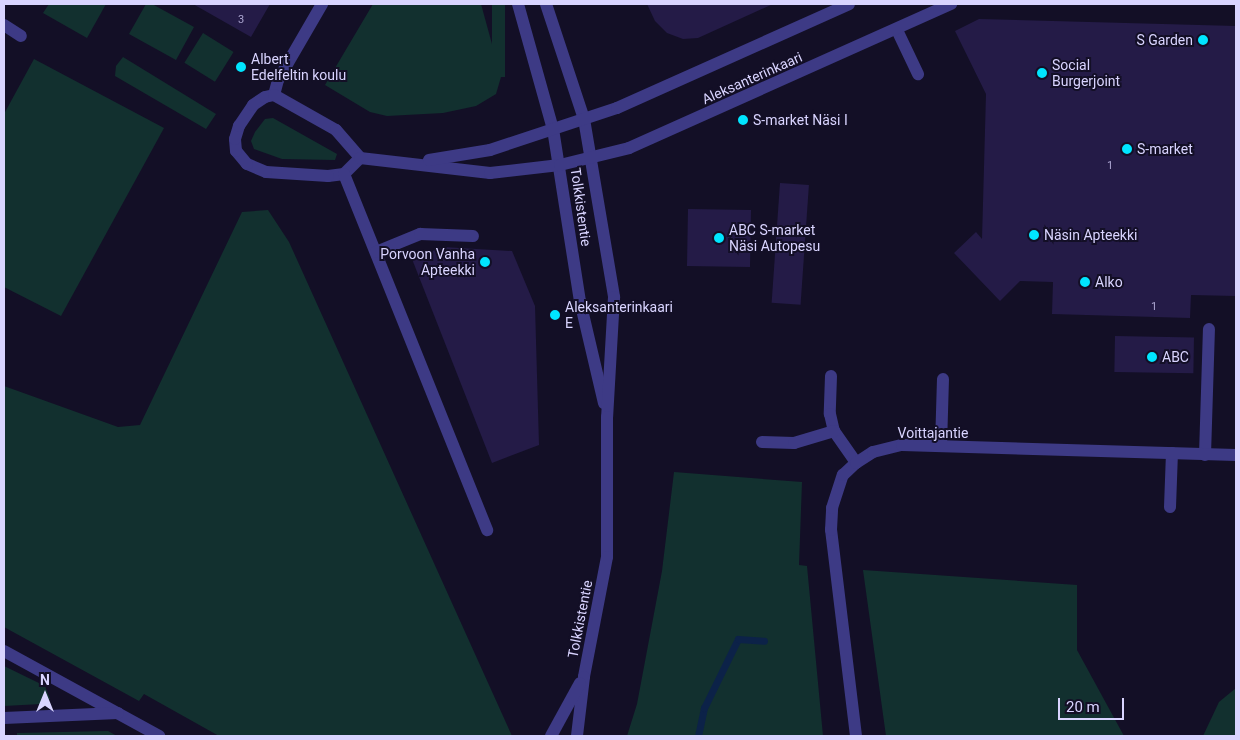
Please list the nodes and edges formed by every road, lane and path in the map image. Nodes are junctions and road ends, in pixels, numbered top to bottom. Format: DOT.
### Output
graph roads {
  1 [pos="322,4"];
  2 [pos="518,4"];
  3 [pos="546,4"];
  4 [pos="849,4"];
  5 [pos="951,4"];
  6 [pos="4,25"];
  7 [pos="897,30"];
  8 [pos="22,36"];
  9 [pos="918,74"];
  10 [pos="274,96"];
  11 [pos="584,120"];
  12 [pos="553,129"];
  13 [pos="360,158"];
  14 [pos="592,158"];
  15 [pos="417,162"];
  16 [pos="560,164"];
  17 [pos="344,174"];
  18 [pos="473,236"];
  19 [pos="376,252"];
  20 [pos="1209,329"];
  21 [pos="831,376"];
  22 [pos="943,379"];
  23 [pos="607,417"];
  24 [pos="834,431"];
  25 [pos="762,442"];
  26 [pos="941,446"];
  27 [pos="1172,454"];
  28 [pos="1205,455"];
  29 [pos="1236,455"];
  30 [pos="856,464"];
  31 [pos="1170,507"];
  32 [pos="487,530"];
  33 [pos="4,651"];
  34 [pos="584,677"];
  35 [pos="118,713"];
  36 [pos="4,718"];
  37 [pos="159,736"];
  38 [pos="551,736"];
  39 [pos="577,736"];
  40 [pos="856,736"];
  1 -- 10 [label="street"];
  2 -- 12 [label="street, Tolkkistentie"];
  3 -- 11 [label="street, Tolkkistentie"];
  4 -- 11 [label="street, Aleksanterinkaari"];
  5 -- 7 [label="street, Aleksanterinkaari"];
  6 -- 8 [label="street"];
  7 -- 9 [label="street"];
  7 -- 14 [label="street, Aleksanterinkaari"];
  10 -- 13 [label="street"];
  10 -- 17 [label="street"];
  11 -- 12 [label="street, Aleksanterinkaari"];
  11 -- 14 [label="street, Tolkkistentie"];
  12 -- 15 [label="street, Aleksanterinkaari"];
  12 -- 16 [label="street, Tolkkistentie"];
  13 -- 15 [label="street"];
  13 -- 17 [label="street"];
  14 -- 16 [label="street, Aleksanterinkaari"];
  14 -- 23 [label="street, Tolkkistentie"];
  15 -- 16 [label="street, Aleksanterinkaari"];
  16 -- 23 [label="street, Tolkkistentie"];
  17 -- 19 [label="street"];
  18 -- 19 [label="street"];
  19 -- 32 [label="street"];
  20 -- 28 [label="street"];
  21 -- 24 [label="street"];
  22 -- 26 [label="street"];
  23 -- 34 [label="street, Tolkkistentie"];
  24 -- 25 [label="street"];
  24 -- 30 [label="street"];
  26 -- 27 [label="street, Voittajantie"];
  26 -- 30 [label="street, Voittajantie"];
  27 -- 28 [label="street, Voittajantie"];
  27 -- 31 [label="street"];
  28 -- 29 [label="street, Voittajantie"];
  30 -- 40 [label="street, Voittajantie"];
  33 -- 35 [label="street"];
  34 -- 38 [label="street, Tolkkistentie"];
  34 -- 39 [label="street, Tolkkistentie"];
  35 -- 36 [label="street"];
  35 -- 37 [label="street"];
}
